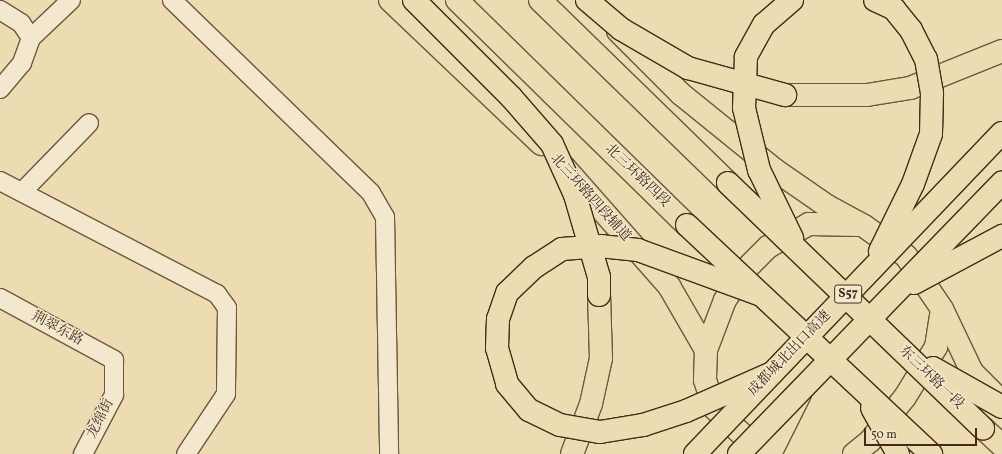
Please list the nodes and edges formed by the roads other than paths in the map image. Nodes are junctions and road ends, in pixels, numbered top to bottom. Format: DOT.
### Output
graph roads {
  1 [pos="71,0"];
  2 [pos="172,0"];
  3 [pos="390,0"];
  4 [pos="414,0"];
  5 [pos="457,0"];
  6 [pos="540,0"];
  7 [pos="588,0"];
  8 [pos="792,0"];
  9 [pos="875,0"];
  10 [pos="0,10"];
  11 [pos="31,38"];
  12 [pos="1002,51"];
  13 [pos="0,89"];
  14 [pos="89,123"];
  15 [pos="1002,133"];
  16 [pos="0,181"];
  17 [pos="1002,183"];
  18 [pos="22,192"];
  19 [pos="864,226"];
  20 [pos="1002,236"];
  21 [pos="798,250"];
  22 [pos="870,271"];
  23 [pos="761,294"];
  24 [pos="894,294"];
  25 [pos="0,298"];
  26 [pos="942,309"];
  27 [pos="899,347"];
  28 [pos="706,350"];
  29 [pos="114,360"];
  30 [pos="772,373"];
  31 [pos="803,388"];
  32 [pos="862,389"];
  33 [pos="1002,402"];
  34 [pos="1002,407"];
  35 [pos="1002,446"];
  36 [pos="84,454"];
  37 [pos="186,454"];
  38 [pos="389,454"];
  39 [pos="572,454"];
  40 [pos="695,454"];
  41 [pos="739,454"];
  42 [pos="764,454"];
  43 [pos="770,454"];
  44 [pos="854,454"];
  45 [pos="898,454"];
  46 [pos="931,454"];
  1 -- 11 [label="street"];
  2 -- 38 [label="street"];
  3 -- 28 [label="main road, 北三环路四段辅道"];
  4 -- 39 [label="main road, bridge"];
  5 -- 23 [label="main road, 北三环路四段, bridge"];
  6 -- 21 [label="main road, bridge"];
  7 -- 12 [label="main road, bridge"];
  7 -- 19 [label="main road"];
  8 -- 21 [label="main road, bridge"];
  9 -- 22 [label="main road, bridge"];
  10 -- 11 [label="street"];
  11 -- 13 [label="street"];
  14 -- 18 [label="street"];
  15 -- 22 [label="main road, 成都城北出口高速 / S57, bridge"];
  16 -- 18 [label="street"];
  17 -- 24 [label="main road, S57, bridge"];
  18 -- 37 [label="street"];
  19 -- 26 [label="main road"];
  19 -- 28 [label="main road"];
  20 -- 24 [label="main road, bridge"];
  21 -- 27 [label="main road, 东三环路一段, bridge"];
  22 -- 30 [label="main road, 成都城北出口高速 / S57, bridge"];
  23 -- 30 [label="main road, bridge"];
  23 -- 32 [label="main road, 北三环路四段, bridge"];
  24 -- 31 [label="main road, S57, bridge"];
  25 -- 29 [label="street, 荆翠东路"];
  26 -- 33 [label="main road"];
  26 -- 44 [label="main road"];
  27 -- 34 [label="main road, bridge"];
  27 -- 35 [label="main road, 东三环路一段, bridge"];
  28 -- 42 [label="main road"];
  29 -- 36 [label="street, 龙绵街"];
  30 -- 40 [label="main road, 成都城北出口高速 / S57, bridge"];
  31 -- 41 [label="main road, S57, bridge"];
  31 -- 43 [label="main road, bridge"];
  32 -- 45 [label="main road, bridge"];
  32 -- 46 [label="main road, bridge"];
}
